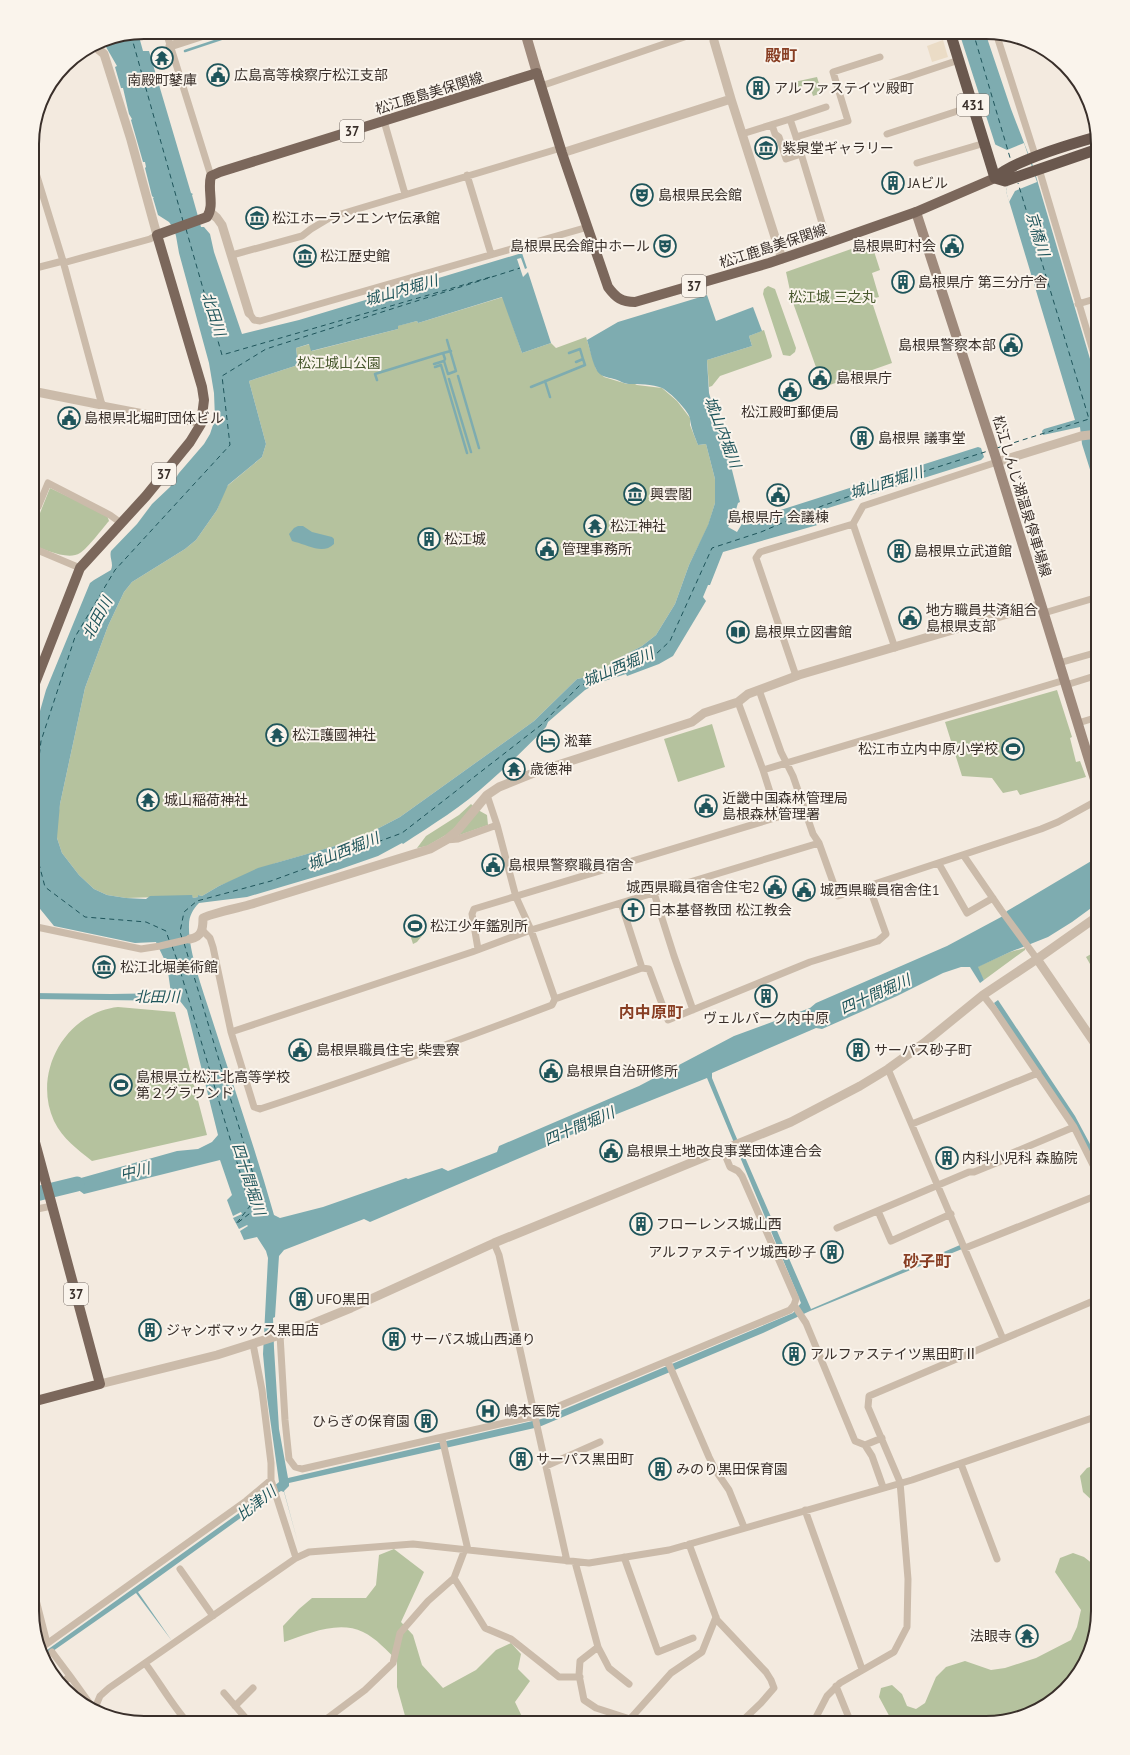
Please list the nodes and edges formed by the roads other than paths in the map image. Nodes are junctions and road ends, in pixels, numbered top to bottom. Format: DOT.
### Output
graph roads {
  1 [pos="168,39"];
  2 [pos="192,39"];
  3 [pos="527,39"];
  4 [pos="678,39"];
  5 [pos="714,39"];
  6 [pos="952,39"];
  7 [pos="998,40"];
  8 [pos="170,46"];
  9 [pos="99,50"];
  10 [pos="880,57"];
  11 [pos="959,60"];
  12 [pos="537,73"];
  13 [pos="884,85"];
  14 [pos="542,86"];
  15 [pos="731,99"];
  16 [pos="973,106"];
  17 [pos="826,107"];
  18 [pos="790,119"];
  19 [pos="384,121"];
  20 [pos="772,125"];
  21 [pos="742,134"];
  22 [pos="887,134"];
  23 [pos="796,137"];
  24 [pos="1091,139"];
  25 [pos="985,143"];
  26 [pos="562,150"];
  27 [pos="1091,151"];
  28 [pos="801,154"];
  29 [pos="1034,158"];
  30 [pos="917,164"];
  31 [pos="1037,170"];
  32 [pos="211,176"];
  33 [pos="467,176"];
  34 [pos="1001,177"];
  35 [pos="39,183"];
  36 [pos="405,194"];
  37 [pos="916,212"];
  38 [pos="207,216"];
  39 [pos="588,227"];
  40 [pos="157,235"];
  41 [pos="828,243"];
  42 [pos="491,254"];
  43 [pos="232,255"];
  44 [pos="782,259"];
  45 [pos="63,262"];
  46 [pos="39,267"];
  47 [pos="1091,300"];
  48 [pos="1078,304"];
  49 [pos="249,313"];
  50 [pos="1091,346"];
  51 [pos="39,392"];
  52 [pos="102,405"];
  53 [pos="201,424"];
  54 [pos="1091,435"];
  55 [pos="996,458"];
  56 [pos="39,505"];
  57 [pos="121,523"];
  58 [pos="853,524"];
  59 [pos="39,552"];
  60 [pos="80,568"];
  61 [pos="1091,599"];
  62 [pos="1043,609"];
  63 [pos="895,648"];
  64 [pos="1091,654"];
  65 [pos="1059,663"];
  66 [pos="39,673"];
  67 [pos="796,676"];
  68 [pos="1091,677"];
  69 [pos="1066,682"];
  70 [pos="759,690"];
  71 [pos="738,702"];
  72 [pos="1091,719"];
  73 [pos="1078,723"];
  74 [pos="786,762"];
  75 [pos="1091,766"];
  76 [pos="763,770"];
  77 [pos="487,795"];
  78 [pos="1091,804"];
  79 [pos="497,825"];
  80 [pos="446,840"];
  81 [pos="819,843"];
  82 [pos="964,856"];
  83 [pos="939,864"];
  84 [pos="869,886"];
  85 [pos="654,893"];
  86 [pos="516,898"];
  87 [pos="993,898"];
  88 [pos="621,903"];
  89 [pos="1091,921"];
  90 [pos="39,927"];
  91 [pos="202,930"];
  92 [pos="531,930"];
  93 [pos="190,938"];
  94 [pos="478,949"];
  95 [pos="1037,959"];
  96 [pos="642,968"];
  97 [pos="983,995"];
  98 [pos="555,1000"];
  99 [pos="693,1010"];
  100 [pos="231,1032"];
  101 [pos="1091,1038"];
  102 [pos="888,1069"];
  103 [pos="1038,1073"];
  104 [pos="912,1124"];
  105 [pos="1074,1127"];
  106 [pos="723,1150"];
  107 [pos="39,1158"];
  108 [pos="1091,1162"];
  109 [pos="44,1178"];
  110 [pos="39,1179"];
  111 [pos="938,1185"];
  112 [pos="1091,1198"];
  113 [pos="52,1205"];
  114 [pos="39,1208"];
  115 [pos="878,1211"];
  116 [pos="951,1214"];
  117 [pos="837,1228"];
  118 [pos="494,1243"];
  119 [pos="965,1248"];
  120 [pos="1091,1302"];
  121 [pos="795,1307"];
  122 [pos="278,1336"];
  123 [pos="1003,1339"];
  124 [pos="257,1343"];
  125 [pos="669,1363"];
  126 [pos="100,1384"];
  127 [pos="39,1400"];
  128 [pos="535,1418"];
  129 [pos="1091,1418"];
  130 [pos="882,1438"];
  131 [pos="442,1439"];
  132 [pos="600,1442"];
  133 [pos="865,1445"];
  134 [pos="962,1464"];
  135 [pos="546,1466"];
  136 [pos="272,1482"];
  137 [pos="900,1482"];
  138 [pos="884,1487"];
  139 [pos="805,1510"];
  140 [pos="744,1527"];
  141 [pos="689,1544"];
  142 [pos="466,1549"];
  143 [pos="624,1556"];
  144 [pos="296,1558"];
  145 [pos="997,1559"];
  146 [pos="571,1562"];
  147 [pos="180,1569"];
  148 [pos="454,1578"];
  149 [pos="213,1616"];
  150 [pos="716,1617"];
  151 [pos="693,1638"];
  152 [pos="45,1644"];
  153 [pos="598,1647"];
  154 [pos="52,1652"];
  155 [pos="145,1664"];
  156 [pos="862,1669"];
  157 [pos="70,1676"];
  158 [pos="580,1677"];
  159 [pos="65,1680"];
  160 [pos="629,1684"];
  161 [pos="836,1686"];
  162 [pos="253,1688"];
  163 [pos="224,1694"];
  164 [pos="87,1699"];
  165 [pos="96,1704"];
  166 [pos="235,1706"];
  167 [pos="182,1716"];
  168 [pos="244,1716"];
  169 [pos="330,1716"];
  170 [pos="621,1716"];
  171 [pos="633,1716"];
  172 [pos="747,1716"];
  173 [pos="817,1716"];
  174 [pos="848,1716"];
  1 -- 8 [label="street"];
  2 -- 8 [label="street"];
  3 -- 12 [label="main road"];
  4 -- 14 [label="street"];
  5 -- 15 [label="street"];
  6 -- 11 [label="highway, 431"];
  7 -- 29 [label="street"];
  8 -- 32 [label="street"];
  9 -- 40 [label="street"];
  10 -- 23 [label="street"];
  11 -- 13 [label="street"];
  11 -- 16 [label="highway, 431"];
  12 -- 14 [label="main road, 松江鹿島美保関線 / 37"];
  12 -- 19 [label="main road, 松江鹿島美保関線 / 37"];
  14 -- 26 [label="main road, 松江鹿島美保関線 / 37"];
  15 -- 21 [label="street"];
  15 -- 26 [label="street"];
  16 -- 22 [label="street"];
  16 -- 25 [label="highway, 431"];
  17 -- 18 [label="street"];
  18 -- 20 [label="street"];
  18 -- 23 [label="street"];
  19 -- 32 [label="main road, 松江鹿島美保関線 / 37"];
  19 -- 36 [label="street"];
  20 -- 21 [label="street"];
  20 -- 28 [label="street"];
  21 -- 44 [label="street"];
  23 -- 28 [label="street"];
  24 -- 29 [label="highway"];
  25 -- 30 [label="street"];
  25 -- 34 [label="highway, 431"];
  26 -- 33 [label="street"];
  26 -- 39 [label="main road, 松江鹿島美保関線 / 37"];
  27 -- 31 [label="highway"];
  28 -- 41 [label="street"];
  29 -- 34 [label="highway"];
  31 -- 34 [label="highway"];
  31 -- 48 [label="street"];
  32 -- 38 [label="main road"];
  33 -- 36 [label="street"];
  33 -- 42 [label="street"];
  34 -- 37 [label="main road, 松江鹿島美保関線 / 37"];
  35 -- 45 [label="street"];
  36 -- 43 [label="street"];
  37 -- 41 [label="main road, 松江鹿島美保関線 / 37"];
  37 -- 55 [label="main road, 松江しんじ湖温泉停車場線"];
  38 -- 40 [label="main road"];
  38 -- 43 [label="street"];
  39 -- 42 [label="street"];
  39 -- 44 [label="main road, 松江鹿島美保関線 / 37"];
  40 -- 45 [label="street"];
  40 -- 53 [label="main road, 37"];
  41 -- 44 [label="main road, 松江鹿島美保関線 / 37"];
  42 -- 49 [label="street"];
  43 -- 49 [label="street"];
  45 -- 46 [label="street"];
  45 -- 52 [label="street"];
  47 -- 48 [label="street"];
  48 -- 50 [label="street"];
  51 -- 52 [label="street"];
  52 -- 53 [label="street"];
  53 -- 57 [label="main road, 37"];
  54 -- 55 [label="street"];
  55 -- 58 [label="street"];
  55 -- 62 [label="main road, 松江しんじ湖温泉停車場線"];
  56 -- 57 [label="street"];
  57 -- 60 [label="main road, 37"];
  58 -- 63 [label="street"];
  58 -- 67 [label="street"];
  59 -- 60 [label="street"];
  60 -- 66 [label="main road, 37"];
  61 -- 62 [label="street"];
  62 -- 63 [label="street"];
  62 -- 65 [label="main road, 松江しんじ湖温泉停車場線"];
  63 -- 67 [label="street"];
  64 -- 65 [label="street"];
  65 -- 69 [label="main road, 松江しんじ湖温泉停車場線"];
  67 -- 70 [label="street"];
  68 -- 69 [label="street"];
  69 -- 73 [label="main road, 松江しんじ湖温泉停車場線"];
  69 -- 74 [label="street"];
  70 -- 71 [label="street"];
  70 -- 74 [label="street"];
  71 -- 76 [label="street"];
  71 -- 77 [label="street"];
  72 -- 73 [label="street"];
  73 -- 75 [label="main road, 松江しんじ湖温泉停車場線"];
  74 -- 76 [label="street"];
  74 -- 81 [label="street"];
  76 -- 86 [label="street"];
  77 -- 79 [label="street"];
  77 -- 80 [label="street"];
  78 -- 82 [label="street"];
  79 -- 80 [label="street"];
  79 -- 86 [label="street"];
  80 -- 91 [label="street"];
  81 -- 84 [label="street"];
  81 -- 85 [label="street"];
  82 -- 83 [label="street"];
  82 -- 87 [label="street"];
  83 -- 84 [label="street"];
  83 -- 87 [label="street"];
  84 -- 99 [label="street"];
  85 -- 88 [label="street"];
  85 -- 99 [label="street"];
  86 -- 92 [label="street"];
  86 -- 94 [label="street"];
  87 -- 95 [label="street"];
  88 -- 92 [label="street"];
  88 -- 96 [label="street"];
  89 -- 95 [label="street"];
  90 -- 93 [label="street"];
  91 -- 93 [label="street"];
  91 -- 100 [label="street"];
  92 -- 94 [label="street"];
  92 -- 98 [label="street"];
  94 -- 100 [label="street"];
  95 -- 97 [label="street"];
  95 -- 101 [label="street"];
  96 -- 98 [label="street"];
  96 -- 99 [label="street"];
  97 -- 102 [label="street"];
  97 -- 103 [label="street"];
  98 -- 100 [label="street"];
  102 -- 104 [label="street"];
  102 -- 106 [label="street"];
  103 -- 104 [label="street"];
  103 -- 105 [label="street"];
  104 -- 111 [label="street"];
  105 -- 108 [label="street"];
  105 -- 111 [label="street"];
  106 -- 118 [label="street"];
  106 -- 121 [label="street"];
  107 -- 109 [label="main road, 37"];
  109 -- 110 [label="street"];
  109 -- 113 [label="main road, 37"];
  111 -- 115 [label="street"];
  111 -- 116 [label="street"];
  112 -- 119 [label="street"];
  113 -- 114 [label="street"];
  113 -- 126 [label="main road, 37"];
  115 -- 116 [label="street"];
  115 -- 117 [label="street"];
  116 -- 119 [label="street"];
  118 -- 122 [label="street"];
  118 -- 128 [label="street"];
  119 -- 123 [label="street"];
  120 -- 123 [label="street"];
  121 -- 125 [label="street"];
  121 -- 133 [label="street"];
  122 -- 124 [label="street"];
  122 -- 131 [label="street"];
  123 -- 130 [label="street"];
  124 -- 126 [label="street"];
  124 -- 136 [label="street"];
  125 -- 128 [label="street"];
  125 -- 140 [label="street"];
  126 -- 127 [label="main road"];
  128 -- 131 [label="street"];
  128 -- 135 [label="street"];
  129 -- 134 [label="street"];
  130 -- 133 [label="street"];
  130 -- 137 [label="street"];
  131 -- 142 [label="street"];
  132 -- 135 [label="street"];
  133 -- 138 [label="street"];
  134 -- 137 [label="street"];
  134 -- 145 [label="street"];
  135 -- 146 [label="street"];
  136 -- 144 [label="street"];
  136 -- 152 [label="street"];
  137 -- 138 [label="street"];
  137 -- 156 [label="street"];
  138 -- 139 [label="street"];
  139 -- 140 [label="street"];
  139 -- 156 [label="street"];
  140 -- 141 [label="street"];
  141 -- 143 [label="street"];
  141 -- 150 [label="street"];
  142 -- 144 [label="street"];
  142 -- 146 [label="street"];
  142 -- 148 [label="street"];
  143 -- 146 [label="street"];
  143 -- 151 [label="street"];
  144 -- 149 [label="street"];
  146 -- 153 [label="street"];
  147 -- 149 [label="street"];
  148 -- 158 [label="street"];
  148 -- 169 [label="street"];
  149 -- 155 [label="street"];
  150 -- 171 [label="street"];
  150 -- 172 [label="street"];
  153 -- 158 [label="street"];
  153 -- 160 [label="street"];
  154 -- 157 [label="street"];
  155 -- 165 [label="street"];
  155 -- 167 [label="street"];
  156 -- 161 [label="street"];
  157 -- 159 [label="street"];
  157 -- 164 [label="street"];
  158 -- 170 [label="street"];
  161 -- 173 [label="street"];
  161 -- 174 [label="street"];
  162 -- 166 [label="street"];
  163 -- 166 [label="street"];
  166 -- 168 [label="street"];
}
